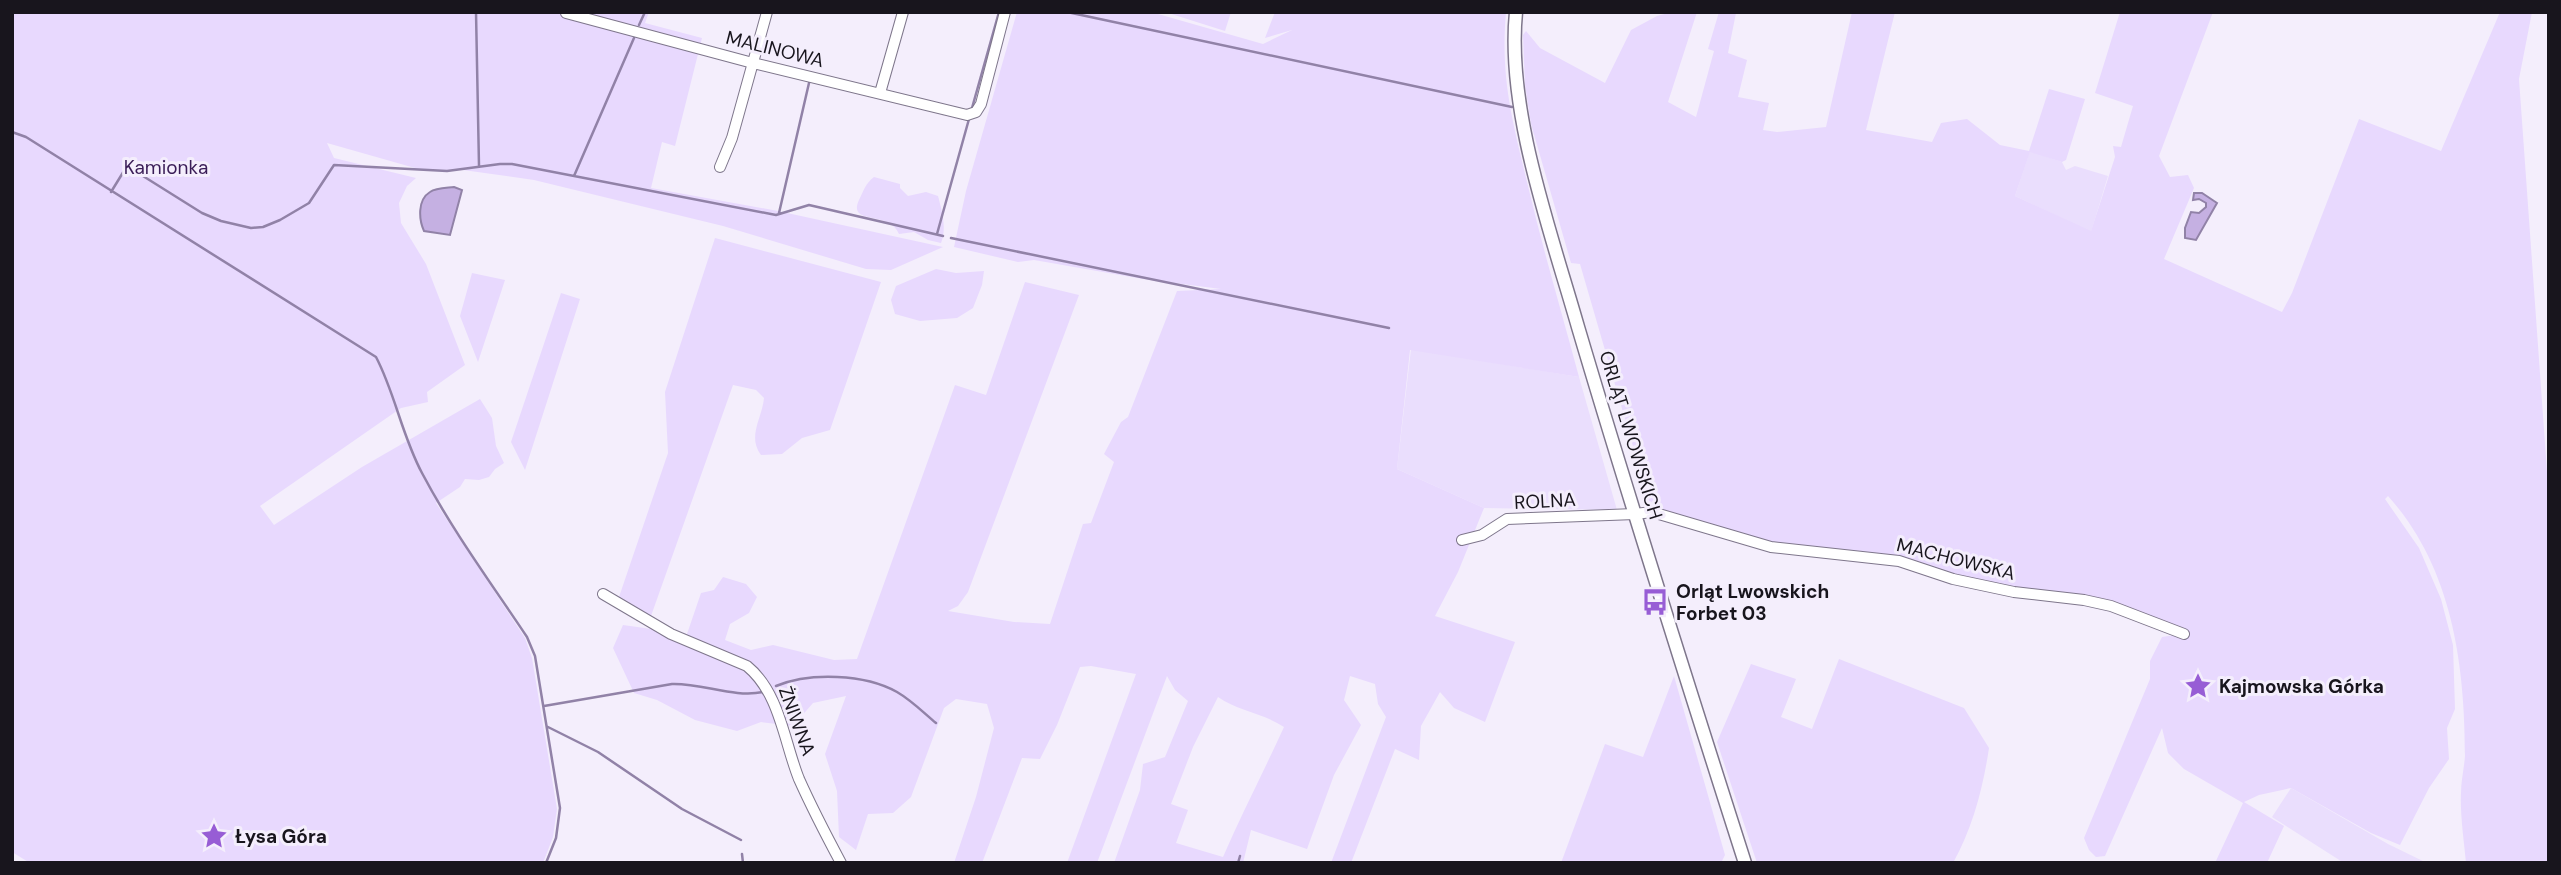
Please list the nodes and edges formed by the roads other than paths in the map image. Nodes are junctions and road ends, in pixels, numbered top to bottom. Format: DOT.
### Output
graph roads {
  1 [pos="767,12"];
  2 [pos="903,12"];
  3 [pos="1005,12"];
  4 [pos="1516,12"];
  5 [pos="566,13"];
  6 [pos="753,63"];
  7 [pos="880,93"];
  8 [pos="720,167"];
  9 [pos="1635,514"];
  10 [pos="1462,540"];
  11 [pos="603,594"];
  12 [pos="2184,634"];
  13 [pos="841,863"];
  14 [pos="1745,863"];
  1 -- 6 [label="street"];
  2 -- 7 [label="street"];
  3 -- 7 [label="street, MALINOWA"];
  4 -- 9 [label="street, ORLĄT LWOWSKICH"];
  5 -- 6 [label="street, MALINOWA"];
  6 -- 7 [label="street, MALINOWA"];
  6 -- 8 [label="street"];
  9 -- 10 [label="street, ROLNA"];
  9 -- 12 [label="street, MACHOWSKA"];
  9 -- 14 [label="street, ORLĄT LWOWSKICH"];
  11 -- 13 [label="street, ŻNIWNA"];
}
